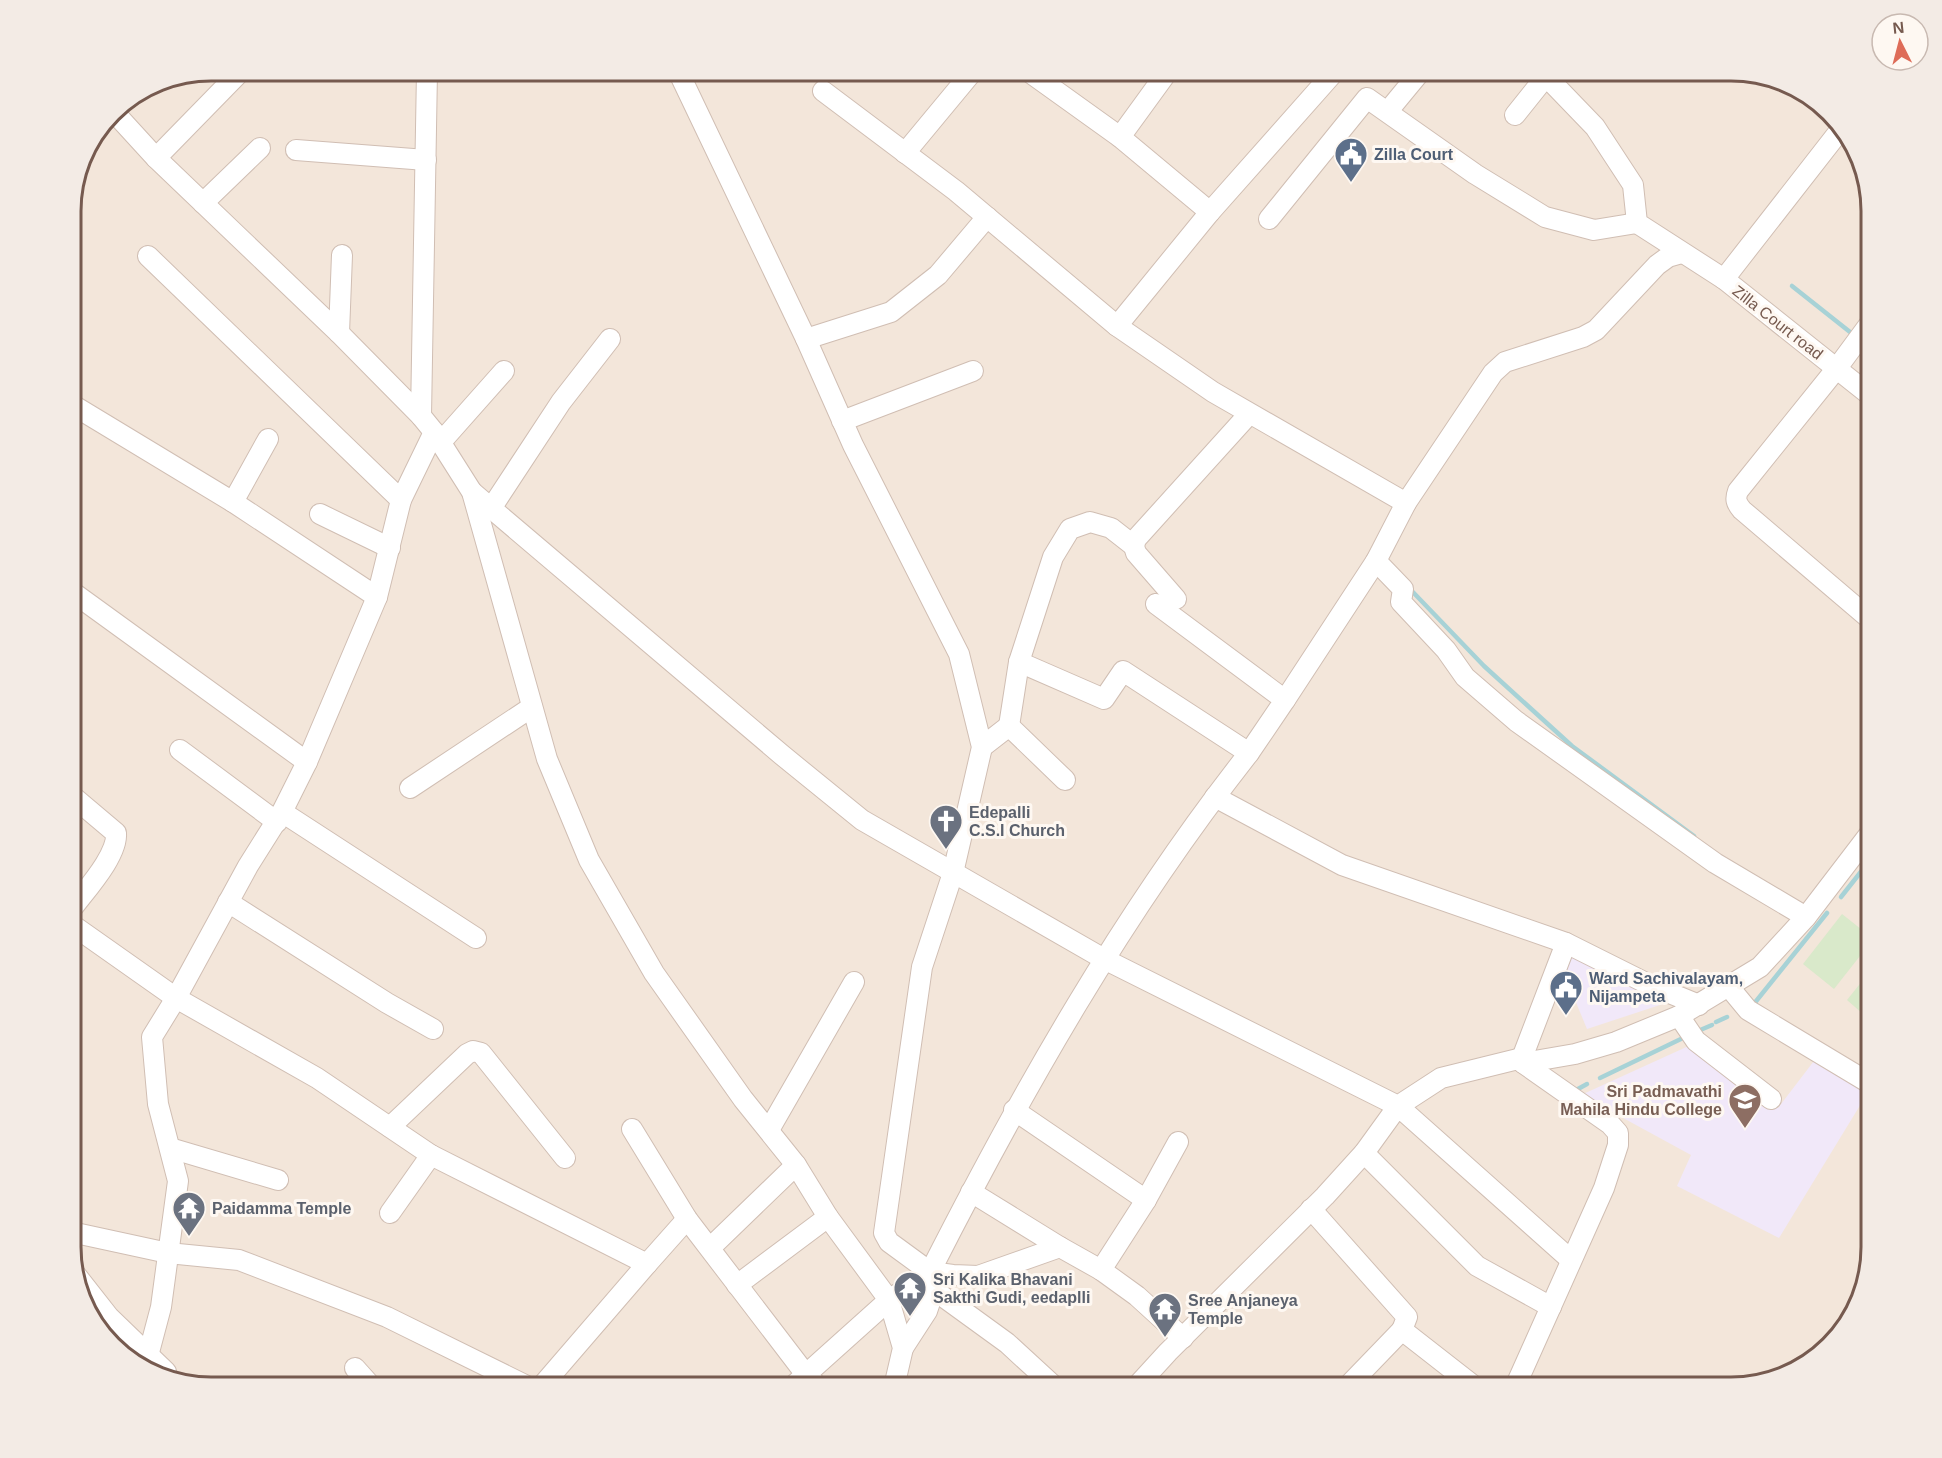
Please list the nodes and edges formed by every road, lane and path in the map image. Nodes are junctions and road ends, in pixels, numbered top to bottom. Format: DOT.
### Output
graph roads {
  1 [pos="230,81"];
  2 [pos="427,81"];
  3 [pos="683,81"];
  4 [pos="964,81"];
  5 [pos="1043,81"];
  6 [pos="1160,81"];
  7 [pos="1325,81"];
  8 [pos="1412,81"];
  9 [pos="1538,81"];
  10 [pos="1552,81"];
  11 [pos="823,91"];
  12 [pos="1388,111"];
  13 [pos="1515,115"];
  14 [pos="120,118"];
  15 [pos="1836,135"];
  16 [pos="1120,137"];
  17 [pos="260,148"];
  18 [pos="296,150"];
  19 [pos="905,153"];
  20 [pos="156,158"];
  21 [pos="426,160"];
  22 [pos="203,203"];
  23 [pos="1210,212"];
  24 [pos="987,217"];
  25 [pos="1269,219"];
  26 [pos="1637,223"];
  27 [pos="1682,253"];
  28 [pos="148,255"];
  29 [pos="342,255"];
  30 [pos="1724,279"];
  31 [pos="1118,326"];
  32 [pos="339,333"];
  33 [pos="1861,336"];
  34 [pos="609,339"];
  35 [pos="806,339"];
  36 [pos="1837,368"];
  37 [pos="504,371"];
  38 [pos="973,371"];
  39 [pos="1861,387"];
  40 [pos="81,410"];
  41 [pos="1249,414"];
  42 [pos="421,416"];
  43 [pos="842,421"];
  44 [pos="437,437"];
  45 [pos="268,439"];
  46 [pos="471,492"];
  47 [pos="402,500"];
  48 [pos="233,502"];
  49 [pos="1406,503"];
  50 [pos="492,507"];
  51 [pos="321,514"];
  52 [pos="1134,546"];
  53 [pos="390,548"];
  54 [pos="1376,561"];
  55 [pos="377,597"];
  56 [pos="81,598"];
  57 [pos="1176,599"];
  58 [pos="1156,604"];
  59 [pos="1861,611"];
  60 [pos="1019,662"];
  61 [pos="1285,700"];
  62 [pos="532,707"];
  63 [pos="1009,726"];
  64 [pos="982,747"];
  65 [pos="180,750"];
  66 [pos="1249,753"];
  67 [pos="307,762"];
  68 [pos="1065,780"];
  69 [pos="410,788"];
  70 [pos="1215,797"];
  71 [pos="81,803"];
  72 [pos="279,817"];
  73 [pos="1861,846"];
  74 [pos="953,873"];
  75 [pos="81,896"];
  76 [pos="228,902"];
  77 [pos="1806,917"];
  78 [pos="81,931"];
  79 [pos="476,938"];
  80 [pos="1566,944"];
  81 [pos="1104,958"];
  82 [pos="854,982"];
  83 [pos="1729,987"];
  84 [pos="176,998"];
  85 [pos="1699,1005"];
  86 [pos="1679,1016"];
  87 [pos="433,1029"];
  88 [pos="1523,1060"];
  89 [pos="1861,1077"];
  90 [pos="1771,1099"];
  91 [pos="1398,1106"];
  92 [pos="1014,1110"];
  93 [pos="390,1127"];
  94 [pos="632,1129"];
  95 [pos="769,1130"];
  96 [pos="1178,1142"];
  97 [pos="170,1148"];
  98 [pos="1364,1153"];
  99 [pos="431,1155"];
  100 [pos="564,1158"];
  101 [pos="796,1165"];
  102 [pos="278,1180"];
  103 [pos="971,1192"];
  104 [pos="1146,1200"];
  105 [pos="1311,1209"];
  106 [pos="390,1213"];
  107 [pos="828,1217"];
  108 [pos="687,1219"];
  109 [pos="81,1234"];
  110 [pos="1060,1247"];
  111 [pos="710,1248"];
  112 [pos="168,1253"];
  113 [pos="1571,1260"];
  114 [pos="647,1264"];
  115 [pos="1101,1270"];
  116 [pos="932,1281"];
  117 [pos="738,1285"];
  118 [pos="89,1291"];
  119 [pos="889,1300"];
  120 [pos="1551,1307"];
  121 [pos="1402,1330"];
  122 [pos="1183,1338"];
  123 [pos="903,1348"];
  124 [pos="148,1356"];
  125 [pos="160,1367"];
  126 [pos="355,1368"];
  127 [pos="363,1377"];
  128 [pos="504,1377"];
  129 [pos="551,1377"];
  130 [pos="801,1377"];
  131 [pos="813,1377"];
  132 [pos="896,1377"];
  133 [pos="1042,1377"];
  134 [pos="1152,1377"];
  135 [pos="1357,1377"];
  136 [pos="1461,1377"];
  137 [pos="1520,1377"];
  1 -- 20 [label="street"];
  2 -- 21 [label="street"];
  3 -- 35 [label="street"];
  4 -- 19 [label="street"];
  5 -- 16 [label="street"];
  6 -- 16 [label="street"];
  7 -- 23 [label="street"];
  8 -- 12 [label="street"];
  9 -- 13 [label="street"];
  10 -- 26 [label="street"];
  11 -- 19 [label="street"];
  12 -- 25 [label="street"];
  12 -- 26 [label="street"];
  14 -- 20 [label="street"];
  15 -- 30 [label="street"];
  16 -- 23 [label="street"];
  17 -- 22 [label="street"];
  18 -- 21 [label="street"];
  19 -- 24 [label="street"];
  20 -- 22 [label="street"];
  21 -- 42 [label="street"];
  22 -- 32 [label="street"];
  23 -- 31 [label="street"];
  24 -- 31 [label="street"];
  24 -- 35 [label="street"];
  26 -- 27 [label="street, Zilla Court road"];
  27 -- 30 [label="street, Zilla Court road"];
  27 -- 49 [label="street"];
  28 -- 47 [label="street"];
  29 -- 32 [label="street"];
  30 -- 36 [label="street, Zilla Court road"];
  31 -- 41 [label="street"];
  32 -- 42 [label="street"];
  33 -- 36 [label="street"];
  34 -- 50 [label="street"];
  35 -- 43 [label="street"];
  36 -- 39 [label="street, Zilla Court road"];
  36 -- 59 [label="street"];
  37 -- 44 [label="street"];
  38 -- 43 [label="street"];
  40 -- 48 [label="street"];
  41 -- 49 [label="street"];
  41 -- 52 [label="street"];
  42 -- 44 [label="street"];
  43 -- 64 [label="street"];
  44 -- 46 [label="street"];
  44 -- 47 [label="street"];
  45 -- 48 [label="street"];
  46 -- 50 [label="street"];
  46 -- 62 [label="street"];
  47 -- 53 [label="street"];
  48 -- 55 [label="street"];
  49 -- 54 [label="street"];
  50 -- 74 [label="street"];
  51 -- 53 [label="street"];
  52 -- 57 [label="street"];
  52 -- 60 [label="street"];
  53 -- 55 [label="street"];
  54 -- 61 [label="street"];
  54 -- 77 [label="street"];
  55 -- 67 [label="street"];
  56 -- 67 [label="street"];
  58 -- 61 [label="street"];
  60 -- 63 [label="street"];
  60 -- 66 [label="street"];
  61 -- 66 [label="street"];
  62 -- 69 [label="street"];
  62 -- 95 [label="street"];
  63 -- 64 [label="street"];
  63 -- 68 [label="street"];
  64 -- 74 [label="street"];
  65 -- 72 [label="street"];
  66 -- 70 [label="street"];
  67 -- 72 [label="street"];
  70 -- 80 [label="street"];
  70 -- 81 [label="street"];
  71 -- 75 [label="street"];
  72 -- 76 [label="street"];
  72 -- 79 [label="street"];
  73 -- 77 [label="street"];
  74 -- 81 [label="street"];
  74 -- 116 [label="street"];
  76 -- 84 [label="street"];
  76 -- 87 [label="street"];
  77 -- 83 [label="street"];
  78 -- 84 [label="street"];
  80 -- 85 [label="street"];
  80 -- 88 [label="street"];
  81 -- 91 [label="street"];
  81 -- 92 [label="street"];
  82 -- 95 [label="street"];
  83 -- 85 [label="street"];
  83 -- 89 [label="street"];
  84 -- 93 [label="street"];
  84 -- 97 [label="street"];
  85 -- 86 [label="street"];
  86 -- 88 [label="street"];
  86 -- 90 [label="street"];
  88 -- 91 [label="street"];
  88 -- 113 [label="street"];
  91 -- 98 [label="street"];
  91 -- 113 [label="street"];
  92 -- 103 [label="street"];
  92 -- 104 [label="street"];
  93 -- 99 [label="street"];
  93 -- 100 [label="street"];
  94 -- 108 [label="street"];
  95 -- 101 [label="street"];
  96 -- 104 [label="street"];
  97 -- 102 [label="street"];
  97 -- 112 [label="street"];
  98 -- 105 [label="street"];
  98 -- 120 [label="street"];
  99 -- 106 [label="street"];
  99 -- 114 [label="street"];
  101 -- 107 [label="street"];
  101 -- 111 [label="street"];
  103 -- 110 [label="street"];
  103 -- 116 [label="street"];
  104 -- 115 [label="street"];
  105 -- 121 [label="street"];
  105 -- 122 [label="street"];
  107 -- 117 [label="street"];
  107 -- 119 [label="street"];
  108 -- 111 [label="street"];
  108 -- 114 [label="street"];
  109 -- 112 [label="street"];
  110 -- 115 [label="street"];
  110 -- 116 [label="street"];
  111 -- 117 [label="street"];
  112 -- 124 [label="street"];
  112 -- 128 [label="street"];
  113 -- 120 [label="street"];
  114 -- 129 [label="street"];
  115 -- 122 [label="street"];
  116 -- 119 [label="street"];
  116 -- 123 [label="street"];
  116 -- 133 [label="street"];
  117 -- 130 [label="street"];
  118 -- 124 [label="street"];
  119 -- 123 [label="street"];
  119 -- 131 [label="street"];
  120 -- 137 [label="street"];
  121 -- 135 [label="street"];
  121 -- 136 [label="street"];
  122 -- 134 [label="street"];
  123 -- 132 [label="street"];
  124 -- 125 [label="street"];
  126 -- 127 [label="street"];
}
